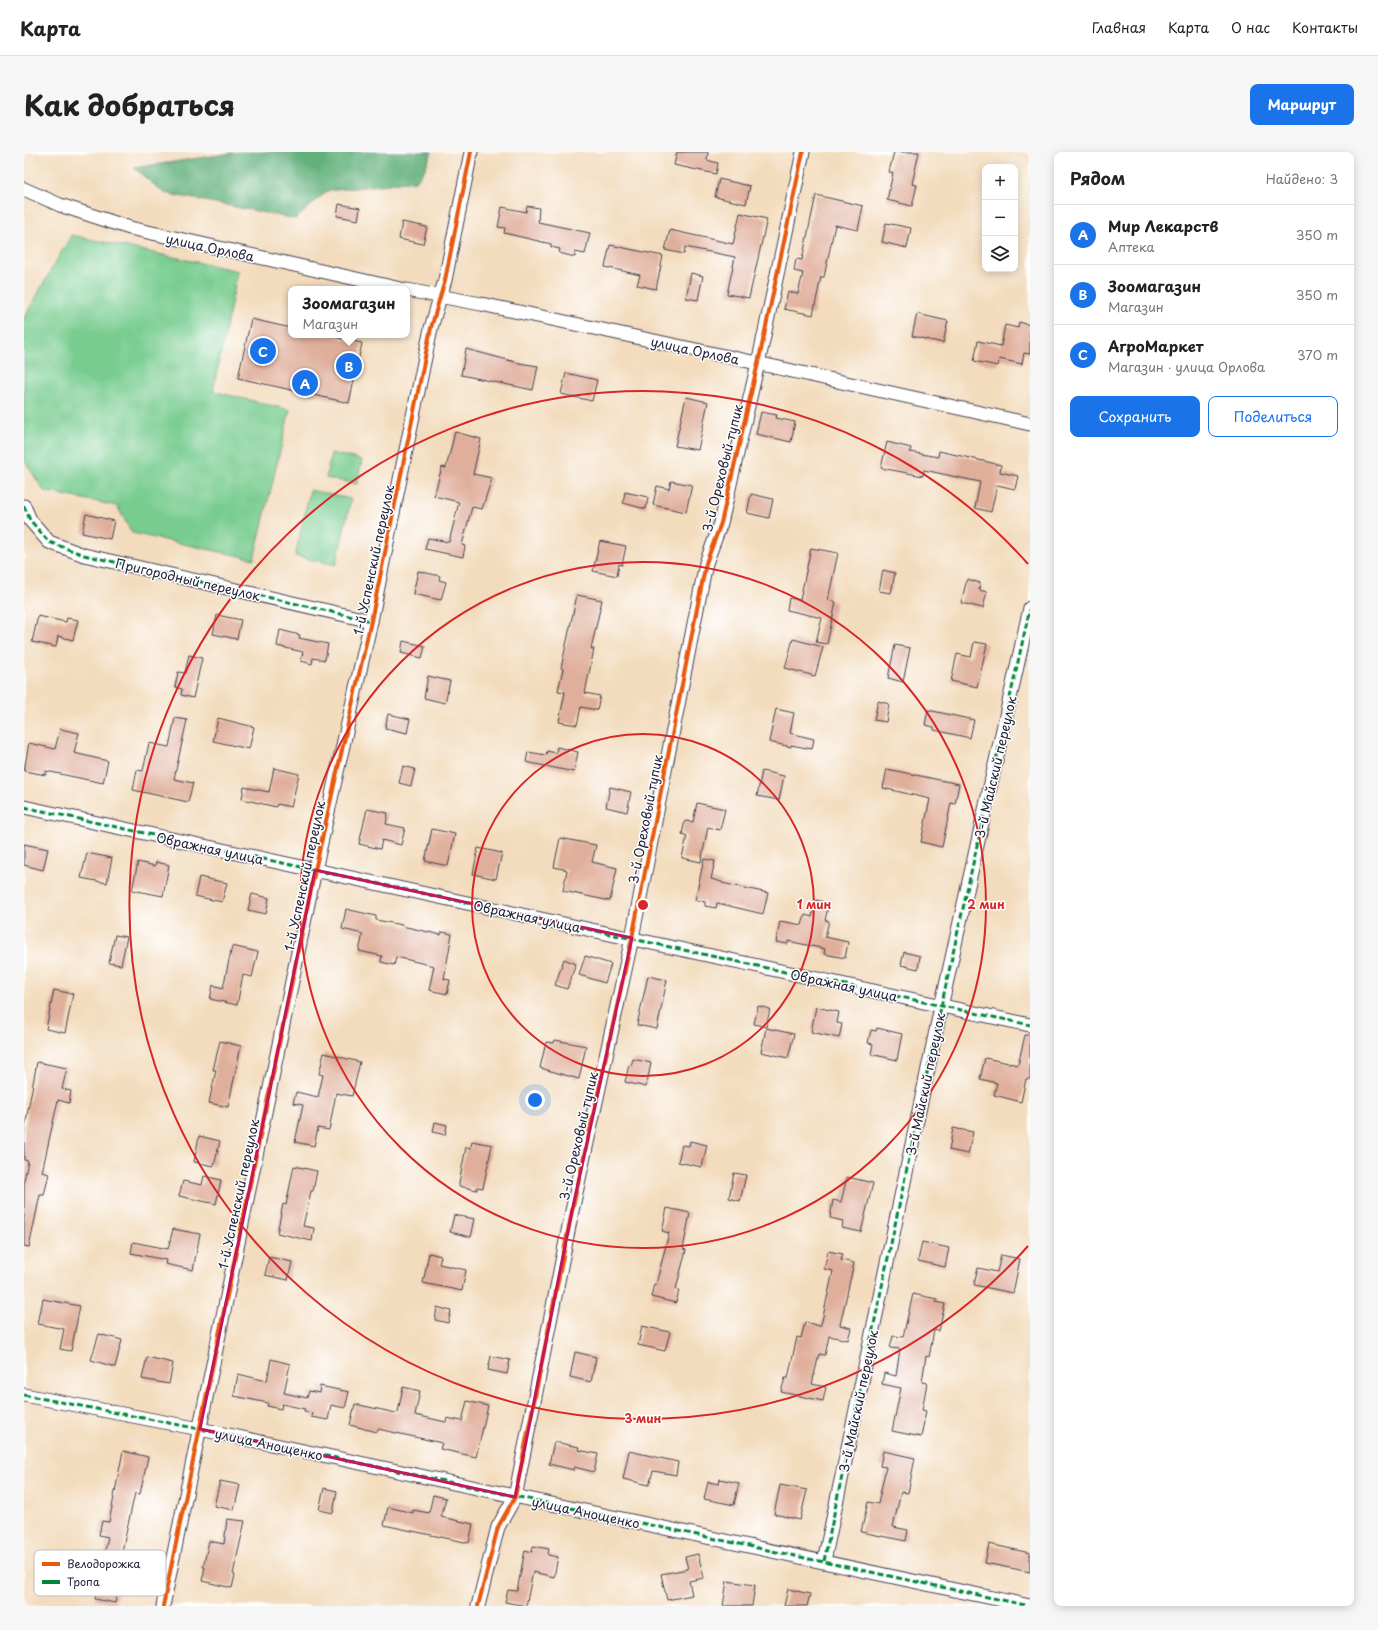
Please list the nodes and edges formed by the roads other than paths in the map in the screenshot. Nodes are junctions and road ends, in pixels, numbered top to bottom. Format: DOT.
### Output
graph roads {
  1 [pos="471,152"];
  2 [pos="803,152"];
  3 [pos="24,189"];
  4 [pos="388,286"];
  5 [pos="410,291"];
  6 [pos="439,297"];
  7 [pos="757,363"];
  8 [pos="1030,424"];
  9 [pos="24,506"];
  10 [pos="1030,608"];
  11 [pos="371,621"];
  12 [pos="24,807"];
  13 [pos="315,870"];
  14 [pos="632,938"];
  15 [pos="941,1007"];
  16 [pos="1030,1026"];
  17 [pos="24,1395"];
  18 [pos="200,1429"];
  19 [pos="515,1497"];
  20 [pos="824,1561"];
  21 [pos="166,1592"];
  22 [pos="165,1596"];
  23 [pos="163,1606"];
  24 [pos="478,1606"];
  25 [pos="1030,1606"];
  1 -- 6 [label="street, 1-й Успенский переулок"];
  2 -- 7 [label="street, 3-й Ореховый тупик"];
  3 -- 4 [label="street, улица Орлова"];
  5 -- 6 [label="street, улица Орлова"];
  6 -- 7 [label="street, улица Орлова"];
  6 -- 11 [label="street, 1-й Успенский переулок"];
  7 -- 8 [label="street, улица Орлова"];
  7 -- 14 [label="street, 3-й Ореховый тупик"];
  9 -- 11 [label="street, Пригородный переулок"];
  10 -- 15 [label="street, 3-й Майский переулок"];
  11 -- 13 [label="street, 1-й Успенский переулок"];
  12 -- 13 [label="street, Овражная улица"];
  13 -- 14 [label="street, Овражная улица"];
  13 -- 18 [label="street, 1-й Успенский переулок"];
  14 -- 15 [label="street, Овражная улица"];
  14 -- 19 [label="street, 3-й Ореховый тупик"];
  15 -- 16 [label="street, Овражная улица"];
  15 -- 20 [label="street, 3-й Майский переулок"];
  17 -- 18 [label="street, улица Анощенко"];
  18 -- 19 [label="street, улица Анощенко"];
  18 -- 21 [label="street, 1-й Успенский переулок"];
  19 -- 20 [label="street, улица Анощенко"];
  19 -- 24 [label="street, 3-й Ореховый тупик"];
  20 -- 25 [label="street, улица Анощенко"];
  22 -- 23 [label="street, 1-й Успенский переулок"];
}
